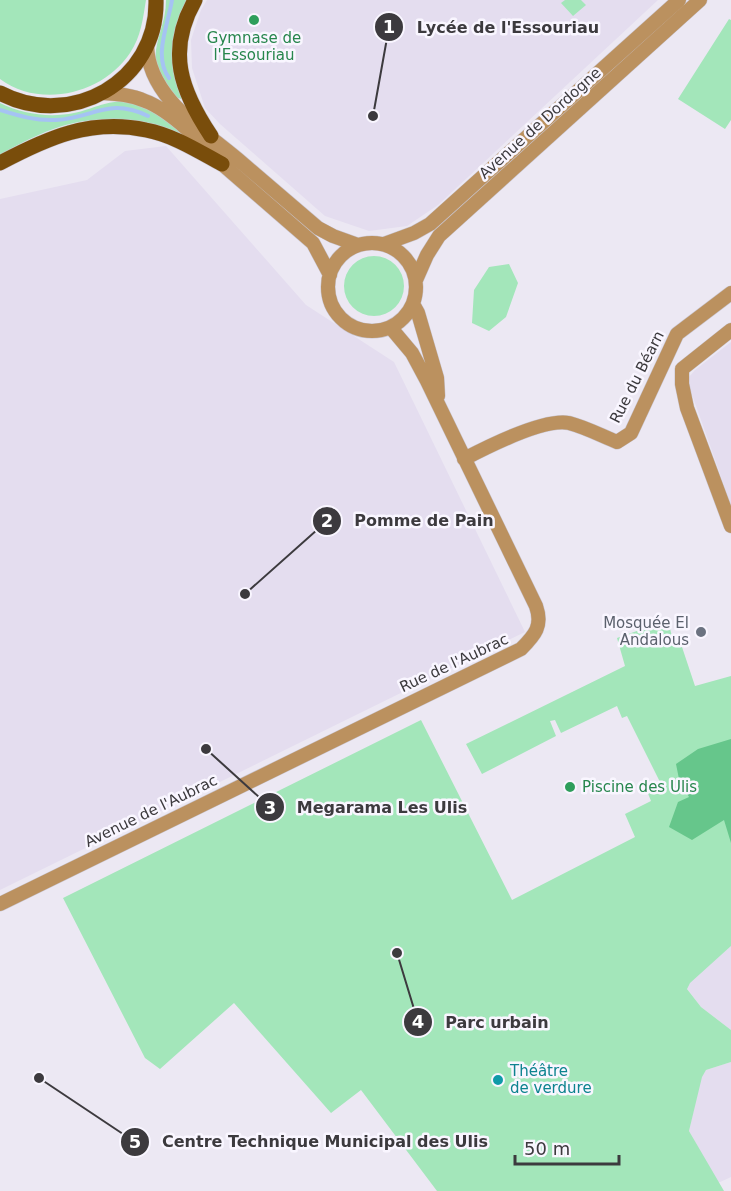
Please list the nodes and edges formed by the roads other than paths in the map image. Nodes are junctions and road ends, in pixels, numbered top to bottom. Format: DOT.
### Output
graph roads {
  1 [pos="156,0"];
  2 [pos="195,0"];
  3 [pos="679,0"];
  4 [pos="700,0"];
  5 [pos="147,45"];
  6 [pos="0,93"];
  7 [pos="103,93"];
  8 [pos="211,136"];
  9 [pos="0,163"];
  10 [pos="222,165"];
  11 [pos="384,244"];
  12 [pos="358,245"];
  13 [pos="330,275"];
  14 [pos="416,280"];
  15 [pos="731,293"];
  16 [pos="413,304"];
  17 [pos="391,328"];
  18 [pos="731,330"];
  19 [pos="439,404"];
  20 [pos="464,459"];
  21 [pos="731,526"];
  22 [pos="316,748"];
  23 [pos="0,904"];
  1 -- 5 [label="main road"];
  2 -- 8 [label="main road"];
  3 -- 11 [label="street, Avenue de Dordogne"];
  4 -- 14 [label="street, Avenue de Dordogne"];
  5 -- 7 [label="main road"];
  5 -- 8 [label="street"];
  6 -- 7 [label="main road"];
  7 -- 10 [label="street"];
  8 -- 12 [label="street"];
  9 -- 10 [label="main road"];
  10 -- 13 [label="street"];
  11 -- 12 [label="street"];
  11 -- 14 [label="street"];
  12 -- 13 [label="street"];
  13 -- 17 [label="street"];
  14 -- 16 [label="street"];
  15 -- 20 [label="street, Rue du Béarn"];
  16 -- 17 [label="street"];
  16 -- 19 [label="street, Rue de l'Aubrac"];
  17 -- 19 [label="street, Rue de l'Aubrac"];
  18 -- 21 [label="street"];
  19 -- 20 [label="street, Rue de l'Aubrac"];
  20 -- 22 [label="street, Rue de l'Aubrac"];
  22 -- 23 [label="street, Avenue de l'Aubrac"];
}
